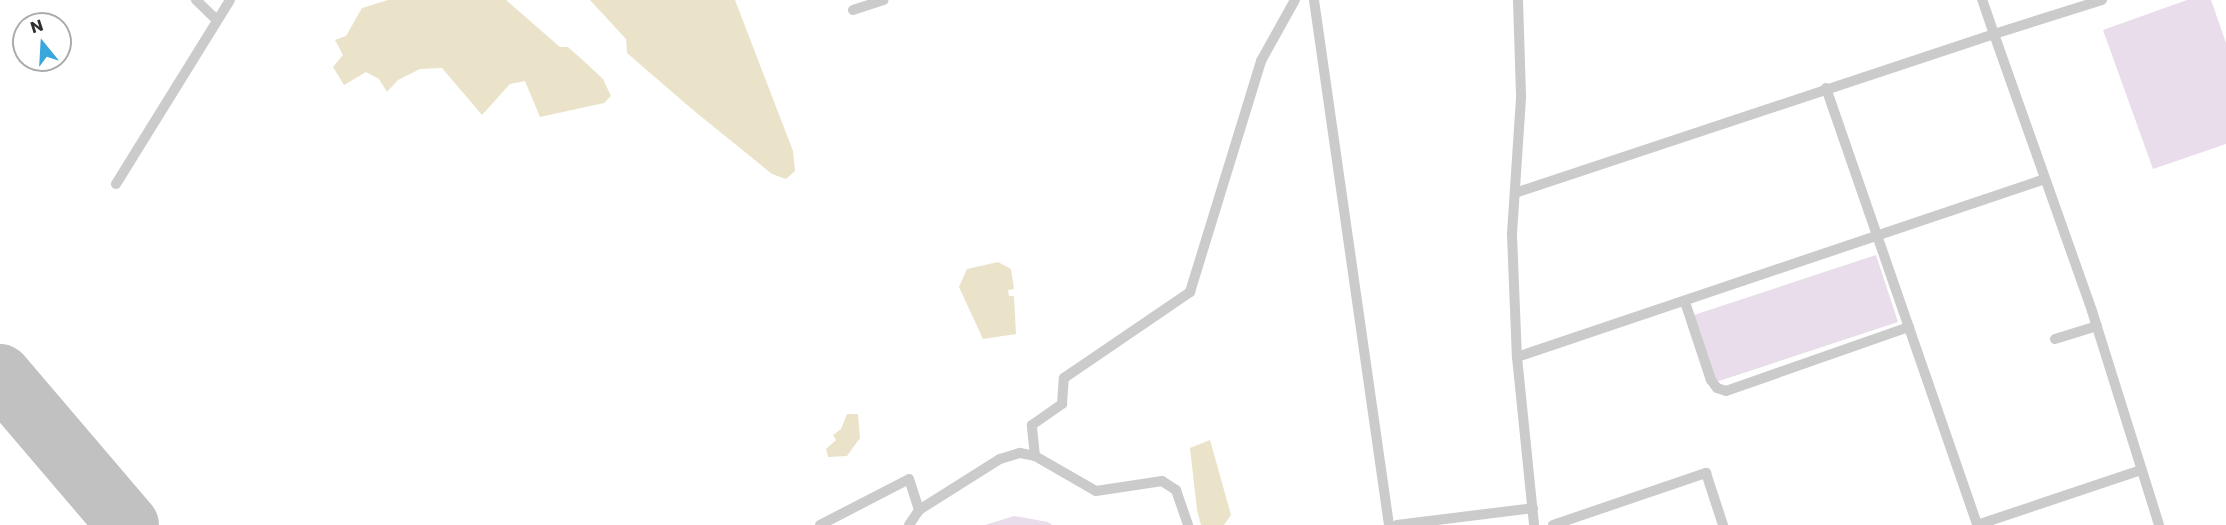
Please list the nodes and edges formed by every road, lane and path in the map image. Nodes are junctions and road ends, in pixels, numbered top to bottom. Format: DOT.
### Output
graph roads {
  1 [pos="196,0"];
  2 [pos="230,0"];
  3 [pos="883,0"];
  4 [pos="1295,0"];
  5 [pos="1314,0"];
  6 [pos="1518,0"];
  7 [pos="1982,0"];
  8 [pos="2102,0"];
  9 [pos="853,10"];
  10 [pos="217,20"];
  11 [pos="1994,34"];
  12 [pos="1826,88"];
  13 [pos="2045,179"];
  14 [pos="116,184"];
  15 [pos="1515,193"];
  16 [pos="1879,237"];
  17 [pos="1685,302"];
  18 [pos="1909,327"];
  19 [pos="2097,327"];
  20 [pos="2055,339"];
  21 [pos="1517,357"];
  22 [pos="1035,456"];
  23 [pos="2141,470"];
  24 [pos="1533,508"];
  25 [pos="919,510"];
  26 [pos="819,525"];
  27 [pos="909,525"];
  28 [pos="1188,525"];
  29 [pos="1389,525"];
  30 [pos="1397,525"];
  31 [pos="1534,525"];
  32 [pos="1553,525"];
  33 [pos="1723,525"];
  34 [pos="1977,525"];
  35 [pos="2159,525"];
  1 -- 10 [label="street"];
  2 -- 10 [label="street"];
  3 -- 9 [label="street"];
  4 -- 22 [label="street"];
  5 -- 29 [label="street"];
  6 -- 15 [label="street"];
  7 -- 11 [label="street"];
  8 -- 11 [label="street"];
  10 -- 14 [label="street"];
  11 -- 12 [label="street"];
  11 -- 13 [label="street"];
  12 -- 15 [label="street"];
  12 -- 16 [label="street"];
  13 -- 16 [label="street"];
  13 -- 19 [label="street"];
  15 -- 21 [label="street"];
  16 -- 17 [label="street"];
  16 -- 18 [label="street"];
  17 -- 18 [label="street"];
  17 -- 21 [label="street"];
  18 -- 34 [label="street"];
  19 -- 20 [label="street"];
  19 -- 23 [label="street"];
  21 -- 24 [label="street"];
  22 -- 25 [label="street"];
  22 -- 28 [label="street"];
  23 -- 34 [label="street"];
  23 -- 35 [label="street"];
  24 -- 30 [label="street"];
  24 -- 31 [label="street"];
  25 -- 26 [label="street"];
  25 -- 27 [label="street"];
  32 -- 33 [label="street"];
}
